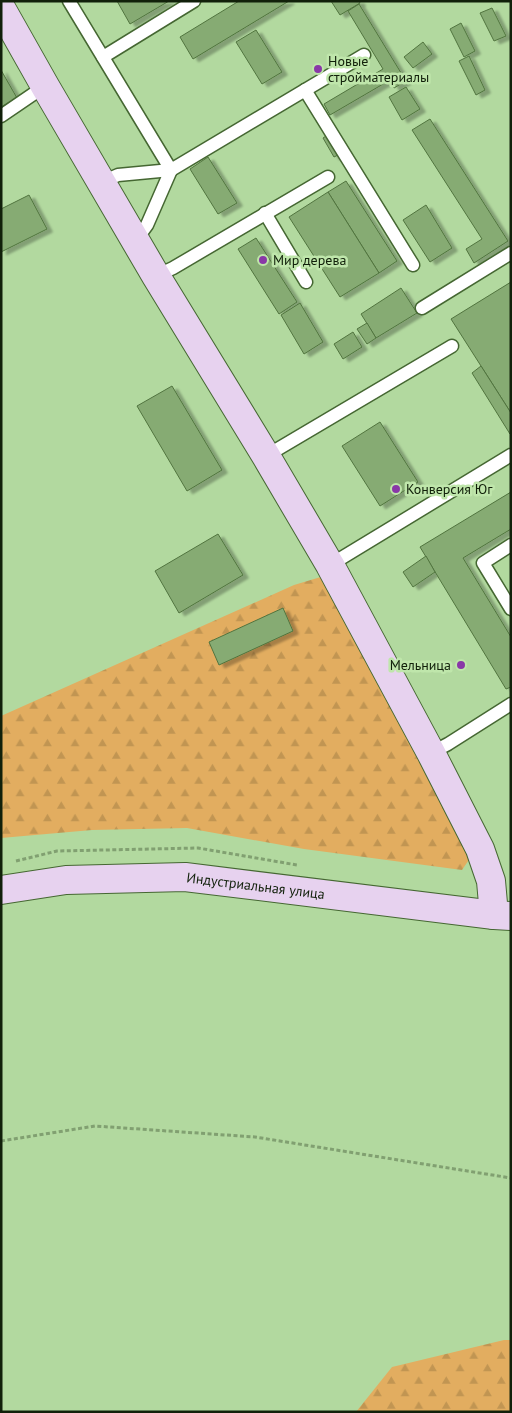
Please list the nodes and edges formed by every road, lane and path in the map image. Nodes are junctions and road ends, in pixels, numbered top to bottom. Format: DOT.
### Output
graph roads {
  1 [pos="69,1"];
  2 [pos="194,1"];
  3 [pos="1,8"];
  4 [pos="364,55"];
  5 [pos="103,57"];
  6 [pos="45,86"];
  7 [pos="305,90"];
  8 [pos="1,116"];
  9 [pos="171,170"];
  10 [pos="328,176"];
  11 [pos="102,182"];
  12 [pos="266,213"];
  13 [pos="136,240"];
  14 [pos="511,254"];
  15 [pos="413,265"];
  16 [pos="156,276"];
  17 [pos="306,282"];
  18 [pos="422,308"];
  19 [pos="452,346"];
  20 [pos="511,455"];
  21 [pos="266,456"];
  22 [pos="511,545"];
  23 [pos="330,565"];
  24 [pos="511,609"];
  25 [pos="511,704"];
  26 [pos="431,753"];
  27 [pos="1,890"];
  28 [pos="502,916"];
  29 [pos="1,1141"];
  30 [pos="511,1178"];
  1 -- 5 [label="lane"];
  2 -- 5 [label="lane"];
  3 -- 6 [label="main road"];
  4 -- 7 [label="lane"];
  5 -- 9 [label="lane"];
  6 -- 8 [label="lane"];
  6 -- 11 [label="main road"];
  7 -- 9 [label="lane"];
  7 -- 15 [label="lane"];
  9 -- 11 [label="lane"];
  9 -- 13 [label="lane"];
  10 -- 12 [label="lane"];
  11 -- 13 [label="main road"];
  12 -- 16 [label="lane"];
  12 -- 17 [label="lane"];
  13 -- 16 [label="main road"];
  14 -- 18 [label="lane"];
  16 -- 21 [label="main road"];
  19 -- 21 [label="lane"];
  20 -- 23 [label="lane"];
  21 -- 23 [label="main road"];
  22 -- 24 [label="lane"];
  23 -- 26 [label="main road"];
  25 -- 26 [label="lane"];
  26 -- 28 [label="main road"];
  27 -- 28 [label="main road, Индустриальная улица"];
  29 -- 30 [label="path"];
}
